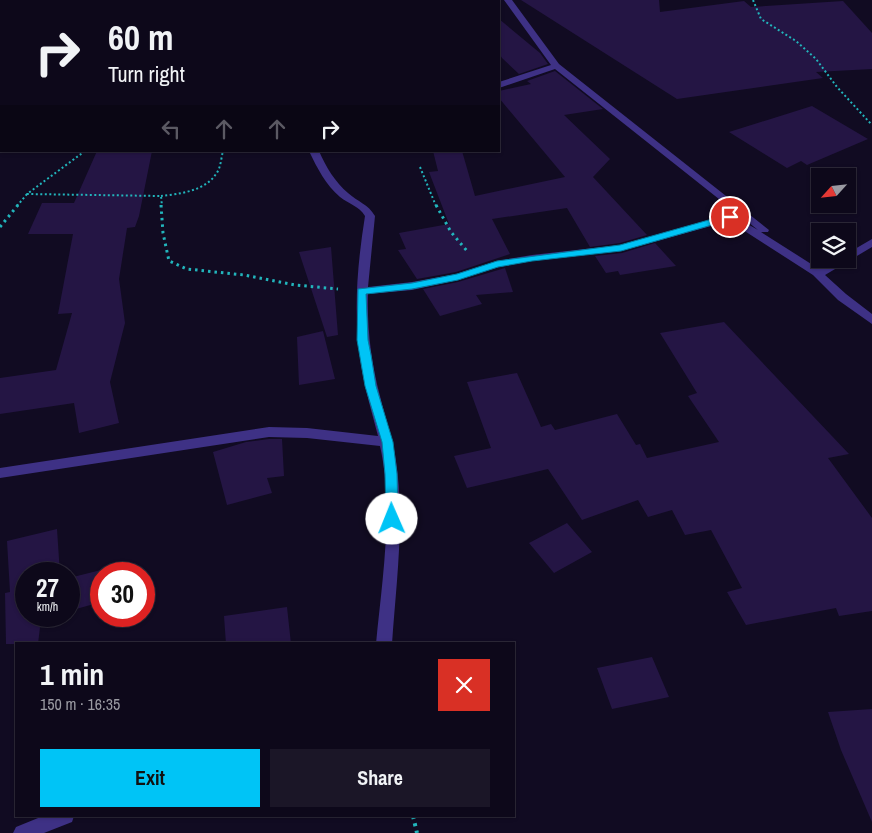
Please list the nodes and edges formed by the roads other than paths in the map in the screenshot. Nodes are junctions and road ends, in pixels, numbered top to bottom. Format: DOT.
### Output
graph roads {
  1 [pos="508,0"];
  2 [pos="556,66"];
  3 [pos="500,85"];
  4 [pos="315,152"];
  5 [pos="872,242"];
  6 [pos="856,252"];
  7 [pos="829,268"];
  8 [pos="819,274"];
  9 [pos="361,291"];
  10 [pos="872,320"];
  11 [pos="387,442"];
  12 [pos="0,473"];
  13 [pos="384,642"];
  14 [pos="63,817"];
  15 [pos="22,833"];
  1 -- 2 [label="street"];
  2 -- 3 [label="street"];
  2 -- 8 [label="street"];
  4 -- 9 [label="street"];
  5 -- 6 [label="street"];
  7 -- 8 [label="street"];
  8 -- 9 [label="street"];
  8 -- 10 [label="street"];
  9 -- 11 [label="street"];
  11 -- 12 [label="street"];
  11 -- 13 [label="street"];
  14 -- 15 [label="street"];
}
